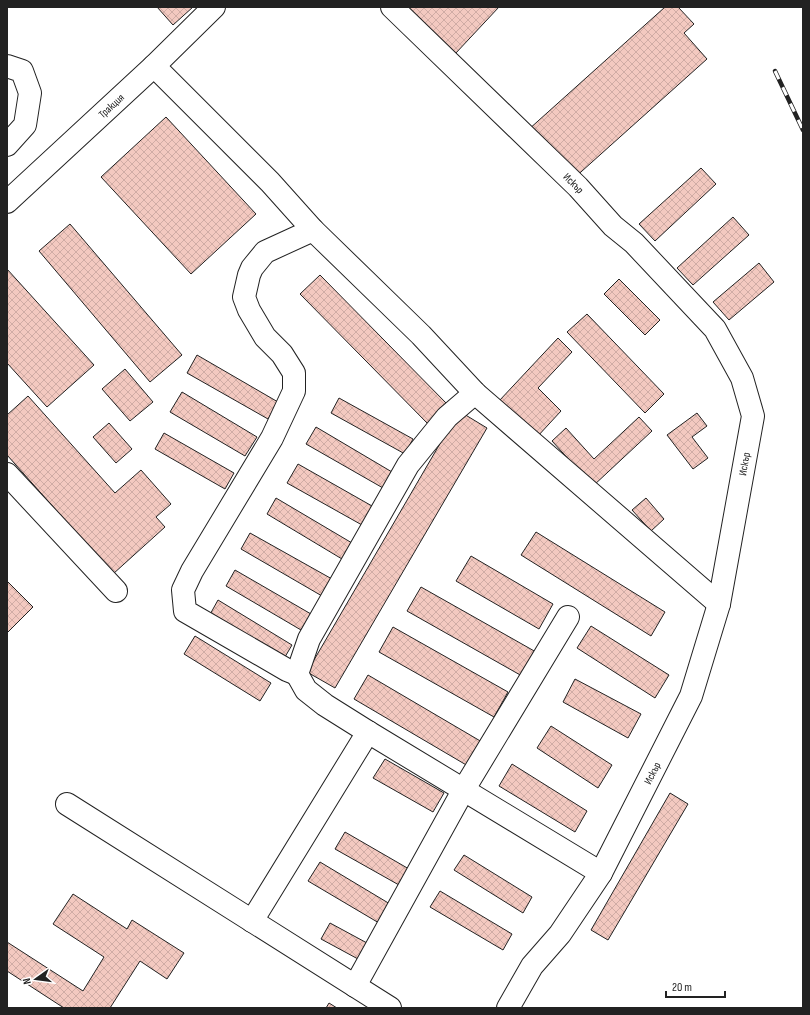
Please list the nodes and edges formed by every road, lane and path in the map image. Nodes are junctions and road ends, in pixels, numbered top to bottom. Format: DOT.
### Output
graph roads {
  1 [pos="214,7"];
  2 [pos="392,7"];
  3 [pos="7,66"];
  4 [pos="154,66"];
  5 [pos="7,145"];
  6 [pos="7,202"];
  7 [pos="313,230"];
  8 [pos="475,393"];
  9 [pos="7,474"];
  10 [pos="116,591"];
  11 [pos="719,604"];
  12 [pos="568,617"];
  13 [pos="297,674"];
  14 [pos="368,732"];
  15 [pos="464,789"];
  16 [pos="68,804"];
  17 [pos="601,873"];
  18 [pos="252,921"];
  19 [pos="355,986"];
  20 [pos="390,1008"];
  21 [pos="508,1008"];
  1 -- 4 [label="street, Тракция"];
  2 -- 11 [label="street, Искър"];
  3 -- 5 [label="street"];
  4 -- 6 [label="street, Тракция"];
  4 -- 7 [label="street"];
  7 -- 8 [label="street"];
  7 -- 13 [label="street"];
  8 -- 11 [label="street"];
  8 -- 13 [label="street"];
  9 -- 10 [label="street"];
  11 -- 17 [label="street, Искър"];
  12 -- 15 [label="street"];
  13 -- 14 [label="street"];
  14 -- 15 [label="street"];
  14 -- 18 [label="street"];
  15 -- 17 [label="street"];
  15 -- 19 [label="street"];
  16 -- 18 [label="street"];
  17 -- 21 [label="street, Искър"];
  18 -- 19 [label="street"];
  19 -- 20 [label="street"];
}
